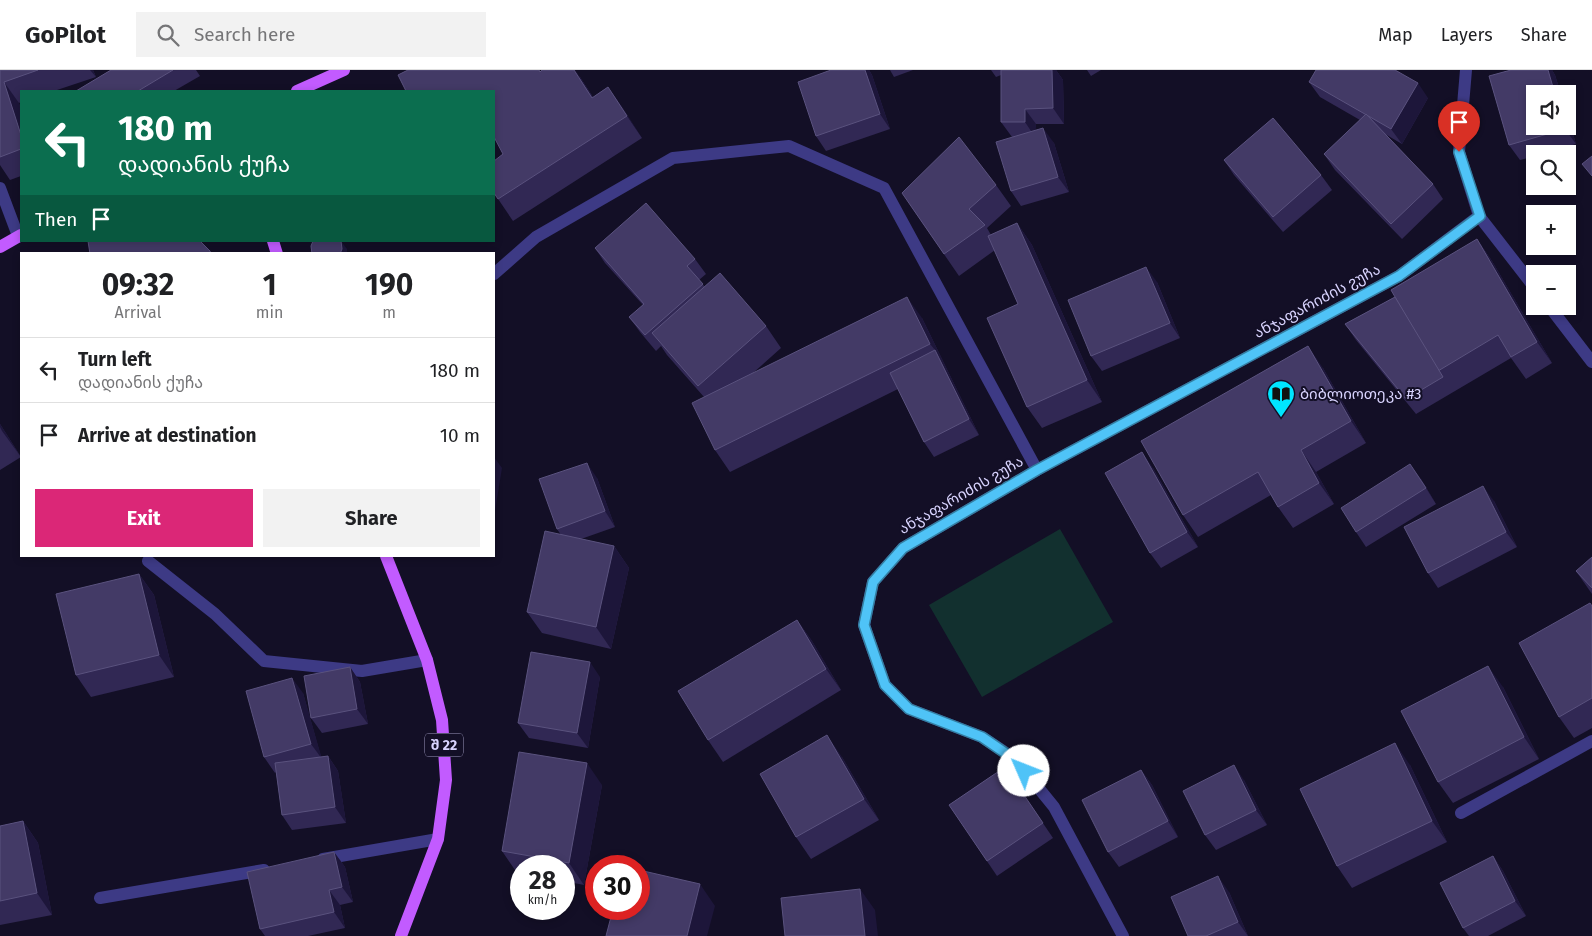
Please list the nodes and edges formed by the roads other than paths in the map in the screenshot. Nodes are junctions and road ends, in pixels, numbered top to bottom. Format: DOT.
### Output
graph roads {
  1 [pos="344,70"];
  2 [pos="1466,70"];
  3 [pos="299,90"];
  4 [pos="0,188"];
  5 [pos="1480,216"];
  6 [pos="20,236"];
  7 [pos="0,247"];
  8 [pos="495,273"];
  9 [pos="1526,276"];
  10 [pos="1556,315"];
  11 [pos="1592,362"];
  12 [pos="1037,470"];
  13 [pos="386,557"];
  14 [pos="148,562"];
  15 [pos="427,660"];
  16 [pos="1592,741"];
  17 [pos="1461,813"];
  18 [pos="438,839"];
  19 [pos="313,861"];
  20 [pos="274,868"];
  21 [pos="100,898"];
  22 [pos="401,936"];
  23 [pos="1123,936"];
  1 -- 3 [label="main road"];
  2 -- 5 [label="street"];
  4 -- 6 [label="street"];
  5 -- 9 [label="street"];
  5 -- 12 [label="street, ანჯაფარიძის ჷუჩა"];
  6 -- 7 [label="main road"];
  8 -- 12 [label="street"];
  10 -- 11 [label="street"];
  12 -- 23 [label="street, ანჯაფარიძის ჷუჩა"];
  13 -- 15 [label="main road, შ 22"];
  14 -- 15 [label="street"];
  15 -- 18 [label="main road, შ 22"];
  16 -- 17 [label="street"];
  18 -- 19 [label="street"];
  18 -- 22 [label="main road, შ 22"];
  20 -- 21 [label="street"];
}
